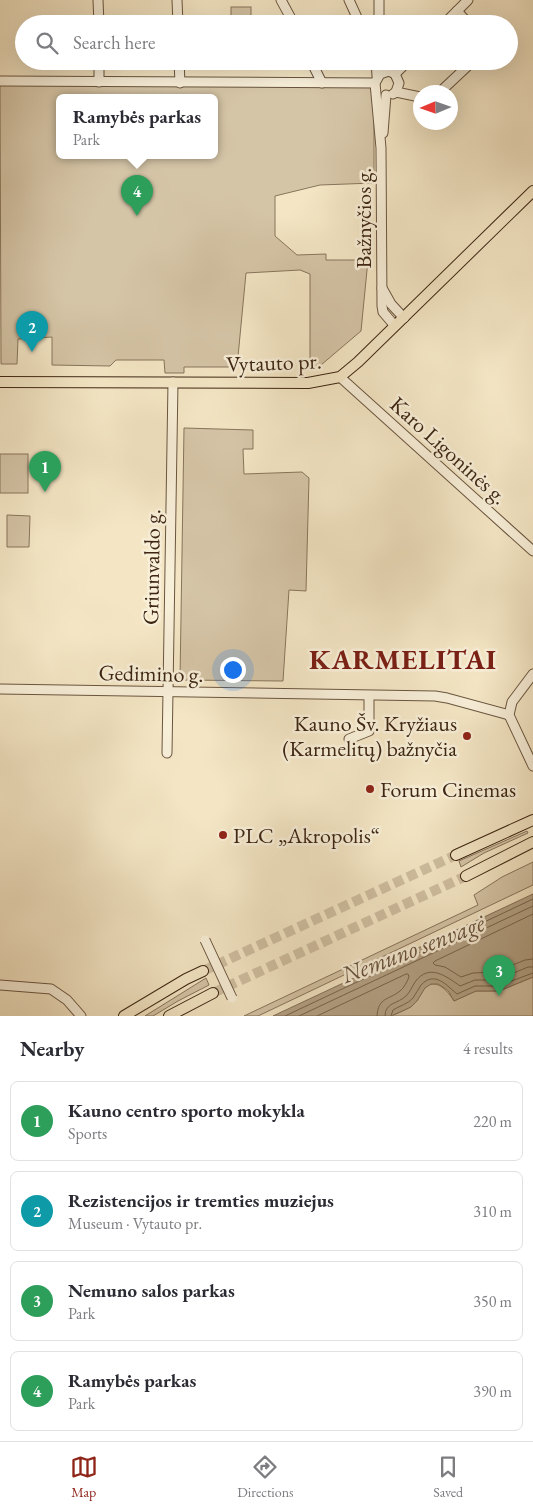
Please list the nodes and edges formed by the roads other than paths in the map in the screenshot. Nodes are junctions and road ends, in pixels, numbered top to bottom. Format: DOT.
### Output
graph roads {
  1 [pos="98,0"];
  2 [pos="177,0"];
  3 [pos="281,0"];
  4 [pos="349,0"];
  5 [pos="378,0"];
  6 [pos="468,0"];
  7 [pos="457,11"];
  8 [pos="99,15"];
  9 [pos="178,15"];
  10 [pos="289,15"];
  11 [pos="356,15"];
  12 [pos="378,15"];
  13 [pos="453,15"];
  14 [pos="461,15"];
  15 [pos="99,70"];
  16 [pos="179,70"];
  17 [pos="316,70"];
  18 [pos="377,70"];
  19 [pos="382,70"];
  20 [pos="400,70"];
  21 [pos="463,70"];
  22 [pos="396,74"];
  23 [pos="379,80"];
  24 [pos="0,81"];
  25 [pos="99,82"];
  26 [pos="322,82"];
  27 [pos="180,83"];
  28 [pos="447,85"];
  29 [pos="396,92"];
  30 [pos="386,95"];
  31 [pos="413,96"];
  32 [pos="381,148"];
  33 [pos="533,190"];
  34 [pos="382,288"];
  35 [pos="404,318"];
  36 [pos="395,326"];
  37 [pos="340,377"];
  38 [pos="0,382"];
  39 [pos="173,382"];
  40 [pos="533,551"];
  41 [pos="533,674"];
  42 [pos="0,689"];
  43 [pos="167,692"];
  44 [pos="369,696"];
  45 [pos="508,714"];
  46 [pos="349,739"];
  47 [pos="167,752"];
  48 [pos="533,766"];
  49 [pos="533,820"];
  50 [pos="533,842"];
  51 [pos="456,855"];
  52 [pos="466,876"];
  53 [pos="205,940"];
  54 [pos="203,972"];
  55 [pos="0,985"];
  56 [pos="213,993"];
  57 [pos="232,998"];
  58 [pos="81,1016"];
  59 [pos="124,1016"];
  60 [pos="169,1016"];
  1 -- 8 [label="street"];
  2 -- 9 [label="street"];
  3 -- 10 [label="street"];
  4 -- 11 [label="street"];
  5 -- 12 [label="street"];
  6 -- 7 [label="street"];
  7 -- 13 [label="street"];
  7 -- 14 [label="street"];
  15 -- 25 [label="street"];
  16 -- 27 [label="street"];
  17 -- 26 [label="street"];
  18 -- 23 [label="street, Bažnyčios g."];
  19 -- 23 [label="street, Bažnyčios g."];
  20 -- 22 [label="street"];
  21 -- 28 [label="street"];
  22 -- 23 [label="street"];
  22 -- 29 [label="street"];
  23 -- 26 [label="street"];
  23 -- 30 [label="street"];
  23 -- 32 [label="street, Bažnyčios g."];
  24 -- 25 [label="street"];
  25 -- 27 [label="street"];
  26 -- 27 [label="street"];
  29 -- 30 [label="street"];
  29 -- 31 [label="street"];
  30 -- 32 [label="street, Bažnyčios g."];
  32 -- 34 [label="street, Bažnyčios g."];
  33 -- 35 [label="main road, Vytauto pr."];
  34 -- 35 [label="street, Bažnyčios g."];
  34 -- 36 [label="street, Bažnyčios g."];
  35 -- 36 [label="main road, Vytauto pr."];
  36 -- 37 [label="main road, Vytauto pr."];
  37 -- 39 [label="main road, Vytauto pr."];
  37 -- 40 [label="street, Karo Ligoninės g."];
  38 -- 39 [label="main road, Vytauto pr."];
  39 -- 43 [label="street, Griunvaldo g."];
  41 -- 45 [label="street"];
  42 -- 43 [label="street, Gedimino g."];
  43 -- 44 [label="street, Gedimino g."];
  43 -- 47 [label="street, Griunvaldo g."];
  44 -- 45 [label="street, Gedimino g."];
  44 -- 46 [label="street"];
  45 -- 48 [label="street"];
  49 -- 51 [label="main road"];
  50 -- 52 [label="main road"];
  53 -- 57 [label="street, bridge"];
  54 -- 59 [label="main road"];
  55 -- 58 [label="street"];
  56 -- 60 [label="main road"];
}
